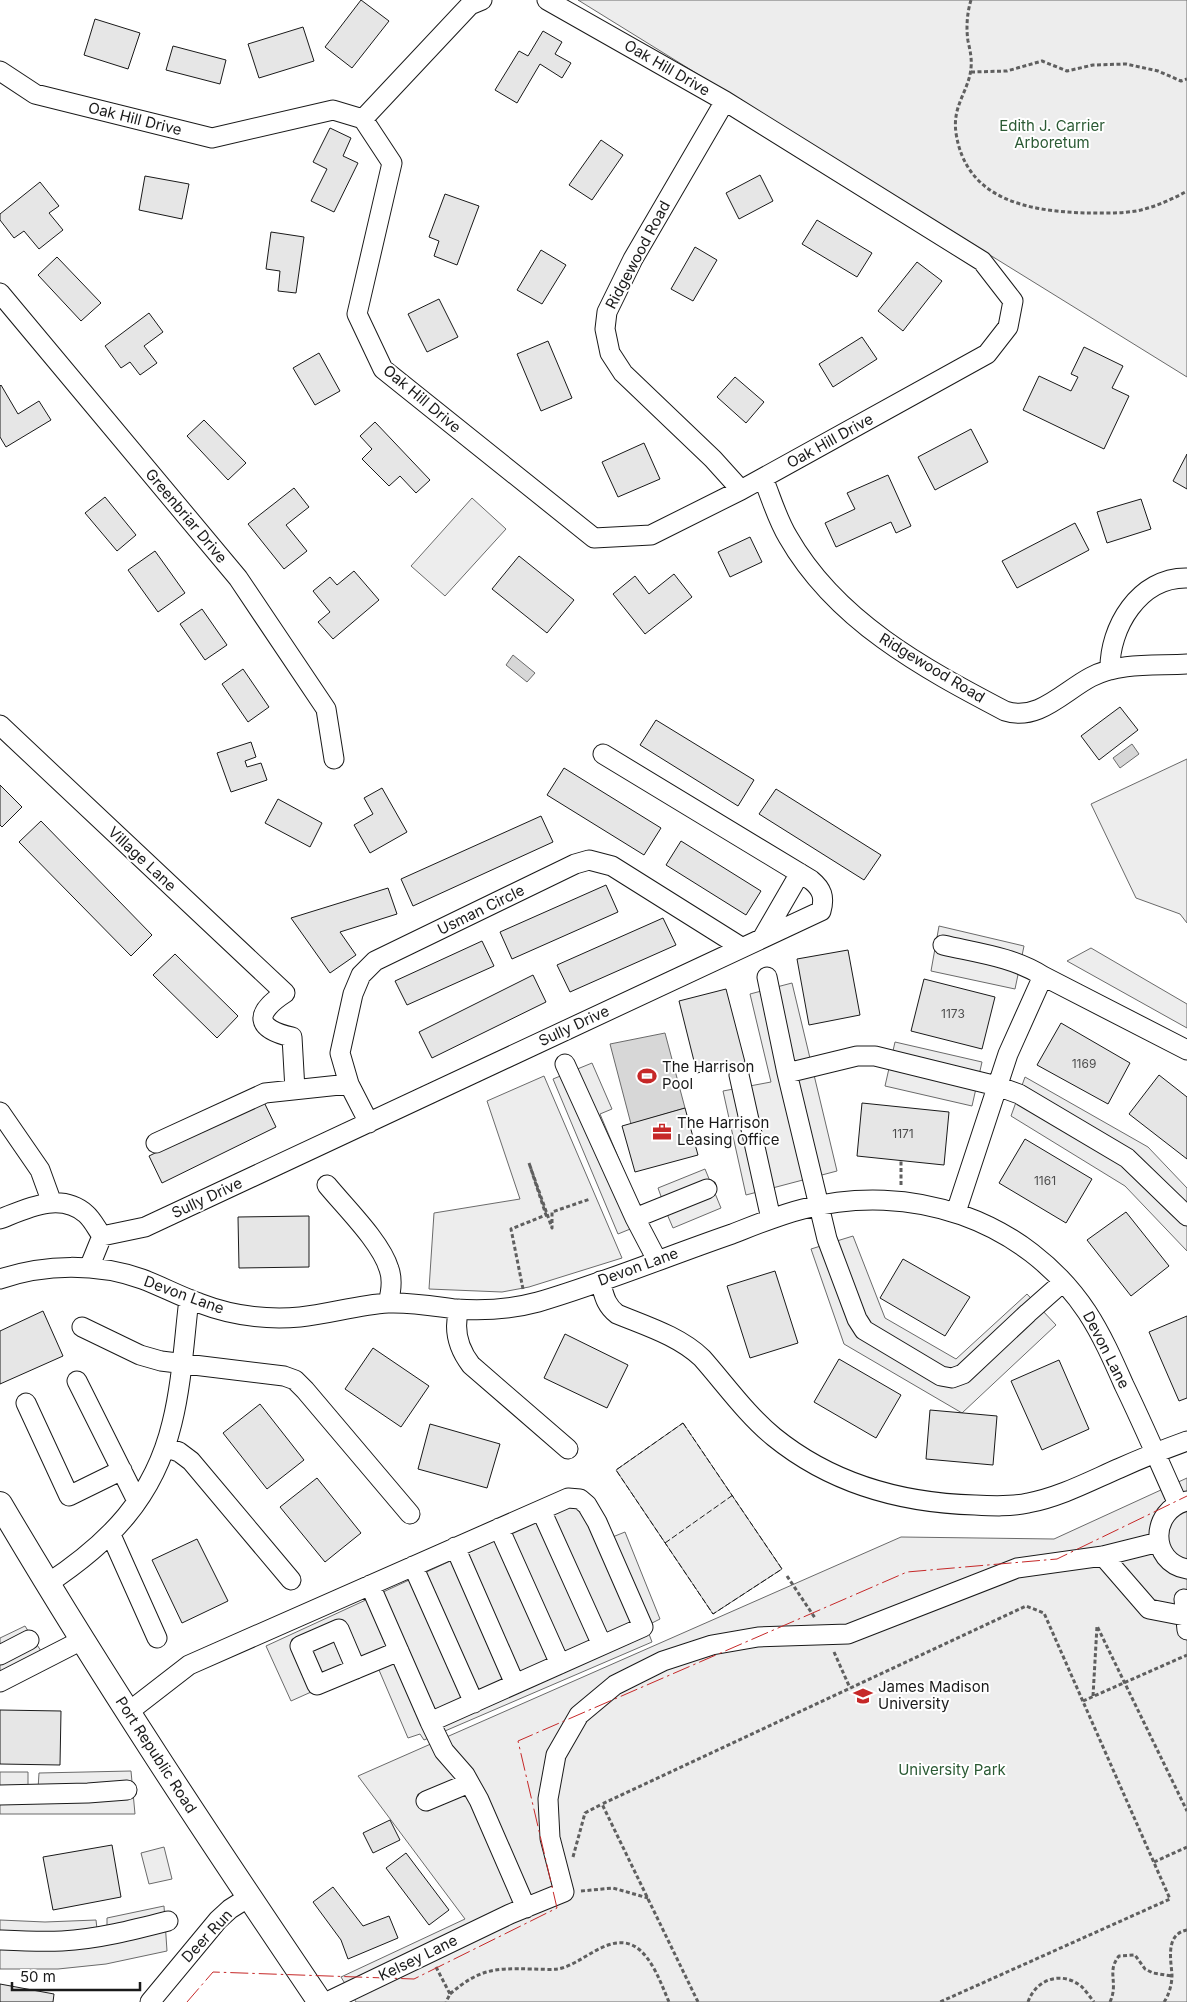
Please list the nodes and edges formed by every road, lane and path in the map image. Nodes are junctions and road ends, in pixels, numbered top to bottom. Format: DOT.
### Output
graph roads {
  1 [pos="482,0"];
  2 [pos="547,0"];
  3 [pos="971,0"];
  4 [pos="0,71"];
  5 [pos="971,72"];
  6 [pos="1187,79"];
  7 [pos="725,101"];
  8 [pos="363,120"];
  9 [pos="1187,191"];
  10 [pos="0,293"];
  11 [pos="763,478"];
  12 [pos="741,490"];
  13 [pos="1187,578"];
  14 [pos="1187,664"];
  15 [pos="1110,670"];
  16 [pos="0,725"];
  17 [pos="603,754"];
  18 [pos="334,759"];
  19 [pos="800,873"];
  20 [pos="763,937"];
  21 [pos="943,946"];
  22 [pos="741,947"];
  23 [pos="767,976"];
  24 [pos="1044,976"];
  25 [pos="1187,1050"];
  26 [pos="565,1064"];
  27 [pos="787,1073"];
  28 [pos="739,1075"];
  29 [pos="350,1084"];
  30 [pos="997,1086"];
  31 [pos="296,1090"];
  32 [pos="0,1112"];
  33 [pos="368,1123"];
  34 [pos="156,1143"];
  35 [pos="901,1161"];
  36 [pos="327,1185"];
  37 [pos="707,1189"];
  38 [pos="590,1199"];
  39 [pos="900,1201"];
  40 [pos="52,1203"];
  41 [pos="819,1205"];
  42 [pos="956,1212"];
  43 [pos="1187,1216"];
  44 [pos="0,1218"];
  45 [pos="636,1218"];
  46 [pos="771,1220"];
  47 [pos="102,1236"];
  48 [pos="657,1260"];
  49 [pos="88,1268"];
  50 [pos="0,1279"];
  51 [pos="600,1280"];
  52 [pos="1064,1282"];
  53 [pos="189,1299"];
  54 [pos="388,1303"];
  55 [pos="527,1304"];
  56 [pos="460,1309"];
  57 [pos="82,1326"];
  58 [pos="181,1364"];
  59 [pos="77,1381"];
  60 [pos="26,1402"];
  61 [pos="1187,1441"];
  62 [pos="165,1447"];
  63 [pos="568,1449"];
  64 [pos="1156,1453"];
  65 [pos="122,1470"];
  66 [pos="138,1501"];
  67 [pos="1182,1503"];
  68 [pos="0,1504"];
  69 [pos="541,1510"];
  70 [pos="410,1514"];
  71 [pos="499,1528"];
  72 [pos="111,1535"];
  73 [pos="1159,1542"];
  74 [pos="456,1548"];
  75 [pos="1103,1556"];
  76 [pos="412,1566"];
  77 [pos="1187,1569"];
  78 [pos="291,1580"];
  79 [pos="47,1584"];
  80 [pos="370,1585"];
  81 [pos="329,1603"];
  82 [pos="1185,1615"];
  83 [pos="338,1628"];
  84 [pos="156,1638"];
  85 [pos="29,1640"];
  86 [pos="82,1640"];
  87 [pos="602,1646"];
  88 [pos="399,1651"];
  89 [pos="0,1655"];
  90 [pos="1187,1655"];
  91 [pos="560,1664"];
  92 [pos="356,1669"];
  93 [pos="0,1682"];
  94 [pos="1124,1683"];
  95 [pos="515,1684"];
  96 [pos="1093,1696"];
  97 [pos="1083,1701"];
  98 [pos="474,1702"];
  99 [pos="127,1713"];
  100 [pos="430,1722"];
  101 [pos="470,1782"];
  102 [pos="127,1790"];
  103 [pos="0,1794"];
  104 [pos="426,1801"];
  105 [pos="602,1804"];
  106 [pos="1187,1811"];
  107 [pos="1187,1847"];
  108 [pos="1154,1862"];
  109 [pos="564,1892"];
  110 [pos="249,1897"];
  111 [pos="648,1898"];
  112 [pos="518,1911"];
  113 [pos="168,1922"];
  114 [pos="1187,1930"];
  115 [pos="0,1940"];
  116 [pos="429,1953"];
  117 [pos="1172,1976"];
  118 [pos="450,1994"];
  119 [pos="150,2002"];
  120 [pos="320,2002"];
  121 [pos="326,2002"];
  122 [pos="446,2002"];
  123 [pos="670,2002"];
  124 [pos="698,2002"];
  125 [pos="940,2002"];
  126 [pos="1028,2002"];
  127 [pos="1094,2002"];
  128 [pos="1110,2002"];
  129 [pos="1164,2002"];
  1 -- 8 [label="street"];
  2 -- 7 [label="street, Oak Hill Drive"];
  3 -- 5 [label="path"];
  4 -- 8 [label="street, Oak Hill Drive"];
  5 -- 6 [label="path"];
  5 -- 9 [label="path"];
  7 -- 11 [label="street, Oak Hill Drive"];
  7 -- 12 [label="street, Ridgewood Road"];
  8 -- 12 [label="street, Oak Hill Drive"];
  10 -- 18 [label="street, Greenbriar Drive"];
  11 -- 12 [label="street, Oak Hill Drive"];
  11 -- 15 [label="street, Ridgewood Road"];
  13 -- 15 [label="street"];
  14 -- 15 [label="street, Ridgewood Road"];
  16 -- 31 [label="street, Village Lane"];
  17 -- 19 [label="street, Sully Drive"];
  19 -- 20 [label="street"];
  19 -- 20 [label="street, Sully Drive"];
  20 -- 22 [label="street, Sully Drive"];
  21 -- 24 [label="street"];
  22 -- 29 [label="street, Usman Circle"];
  22 -- 33 [label="street, Sully Drive"];
  23 -- 27 [label="street"];
  24 -- 25 [label="street"];
  24 -- 30 [label="street"];
  26 -- 45 [label="street"];
  27 -- 30 [label="street"];
  27 -- 41 [label="street"];
  28 -- 46 [label="street"];
  29 -- 31 [label="street"];
  29 -- 33 [label="street, Usman Circle"];
  30 -- 42 [label="street"];
  30 -- 43 [label="street"];
  31 -- 34 [label="street"];
  32 -- 40 [label="street"];
  33 -- 47 [label="street, Sully Drive"];
  35 -- 39 [label="path"];
  36 -- 54 [label="street"];
  37 -- 45 [label="street"];
  38 -- 55 [label="path"];
  39 -- 41 [label="street, Devon Lane"];
  39 -- 42 [label="street, Devon Lane"];
  40 -- 44 [label="street"];
  40 -- 47 [label="street"];
  41 -- 46 [label="street, Devon Lane"];
  41 -- 52 [label="street"];
  42 -- 52 [label="street, Devon Lane"];
  45 -- 48 [label="street"];
  46 -- 48 [label="street, Devon Lane"];
  47 -- 49 [label="street"];
  48 -- 51 [label="street, Devon Lane"];
  49 -- 50 [label="street, Devon Lane"];
  49 -- 53 [label="street, Devon Lane"];
  51 -- 55 [label="street, Devon Lane"];
  51 -- 64 [label="street"];
  52 -- 64 [label="street, Devon Lane"];
  53 -- 54 [label="street, Devon Lane"];
  53 -- 58 [label="street"];
  54 -- 56 [label="street, Devon Lane"];
  55 -- 56 [label="street, Devon Lane"];
  56 -- 63 [label="street"];
  57 -- 58 [label="street"];
  58 -- 62 [label="street"];
  58 -- 70 [label="street"];
  59 -- 65 [label="street"];
  60 -- 65 [label="street"];
  61 -- 64 [label="street"];
  62 -- 66 [label="street"];
  62 -- 78 [label="street"];
  64 -- 67 [label="street, Devon Lane"];
  65 -- 66 [label="street"];
  66 -- 72 [label="street"];
  67 -- 73 [label="street"];
  68 -- 79 [label="main road, Port Republic Road"];
  69 -- 71 [label="street"];
  69 -- 87 [label="street"];
  69 -- 87 [label="street"];
  71 -- 74 [label="street"];
  71 -- 91 [label="street"];
  72 -- 79 [label="street"];
  72 -- 84 [label="street"];
  73 -- 75 [label="street"];
  73 -- 77 [label="street"];
  74 -- 76 [label="street"];
  74 -- 95 [label="street"];
  75 -- 82 [label="street"];
  75 -- 109 [label="street"];
  76 -- 80 [label="street"];
  76 -- 98 [label="street"];
  79 -- 86 [label="main road, Port Republic Road"];
  80 -- 81 [label="street"];
  80 -- 88 [label="street"];
  81 -- 83 [label="street"];
  81 -- 99 [label="street"];
  83 -- 92 [label="street"];
  83 -- 92 [label="street"];
  85 -- 89 [label="street"];
  86 -- 93 [label="street"];
  86 -- 99 [label="main road, Port Republic Road"];
  87 -- 91 [label="street"];
  88 -- 92 [label="street"];
  88 -- 100 [label="street"];
  90 -- 94 [label="path"];
  91 -- 95 [label="street"];
  94 -- 96 [label="path"];
  94 -- 96 [label="path"];
  94 -- 106 [label="path"];
  95 -- 98 [label="street"];
  96 -- 97 [label="path"];
  97 -- 105 [label="path"];
  97 -- 108 [label="path"];
  98 -- 100 [label="street"];
  99 -- 110 [label="main road, Port Republic Road"];
  100 -- 101 [label="street"];
  101 -- 104 [label="street"];
  101 -- 112 [label="street"];
  102 -- 103 [label="street"];
  105 -- 109 [label="path"];
  105 -- 111 [label="path"];
  107 -- 108 [label="path"];
  108 -- 125 [label="path"];
  109 -- 111 [label="path"];
  109 -- 112 [label="street, Kelsey Lane"];
  110 -- 119 [label="street, Deer Run"];
  110 -- 120 [label="main road, Port Republic Road"];
  111 -- 124 [label="path"];
  112 -- 116 [label="street, Kelsey Lane"];
  113 -- 115 [label="street"];
  114 -- 117 [label="path"];
  116 -- 118 [label="path"];
  116 -- 121 [label="street, Kelsey Lane"];
  117 -- 128 [label="path"];
  117 -- 129 [label="path"];
  118 -- 122 [label="path"];
  118 -- 123 [label="path"];
  126 -- 127 [label="path"];
}
